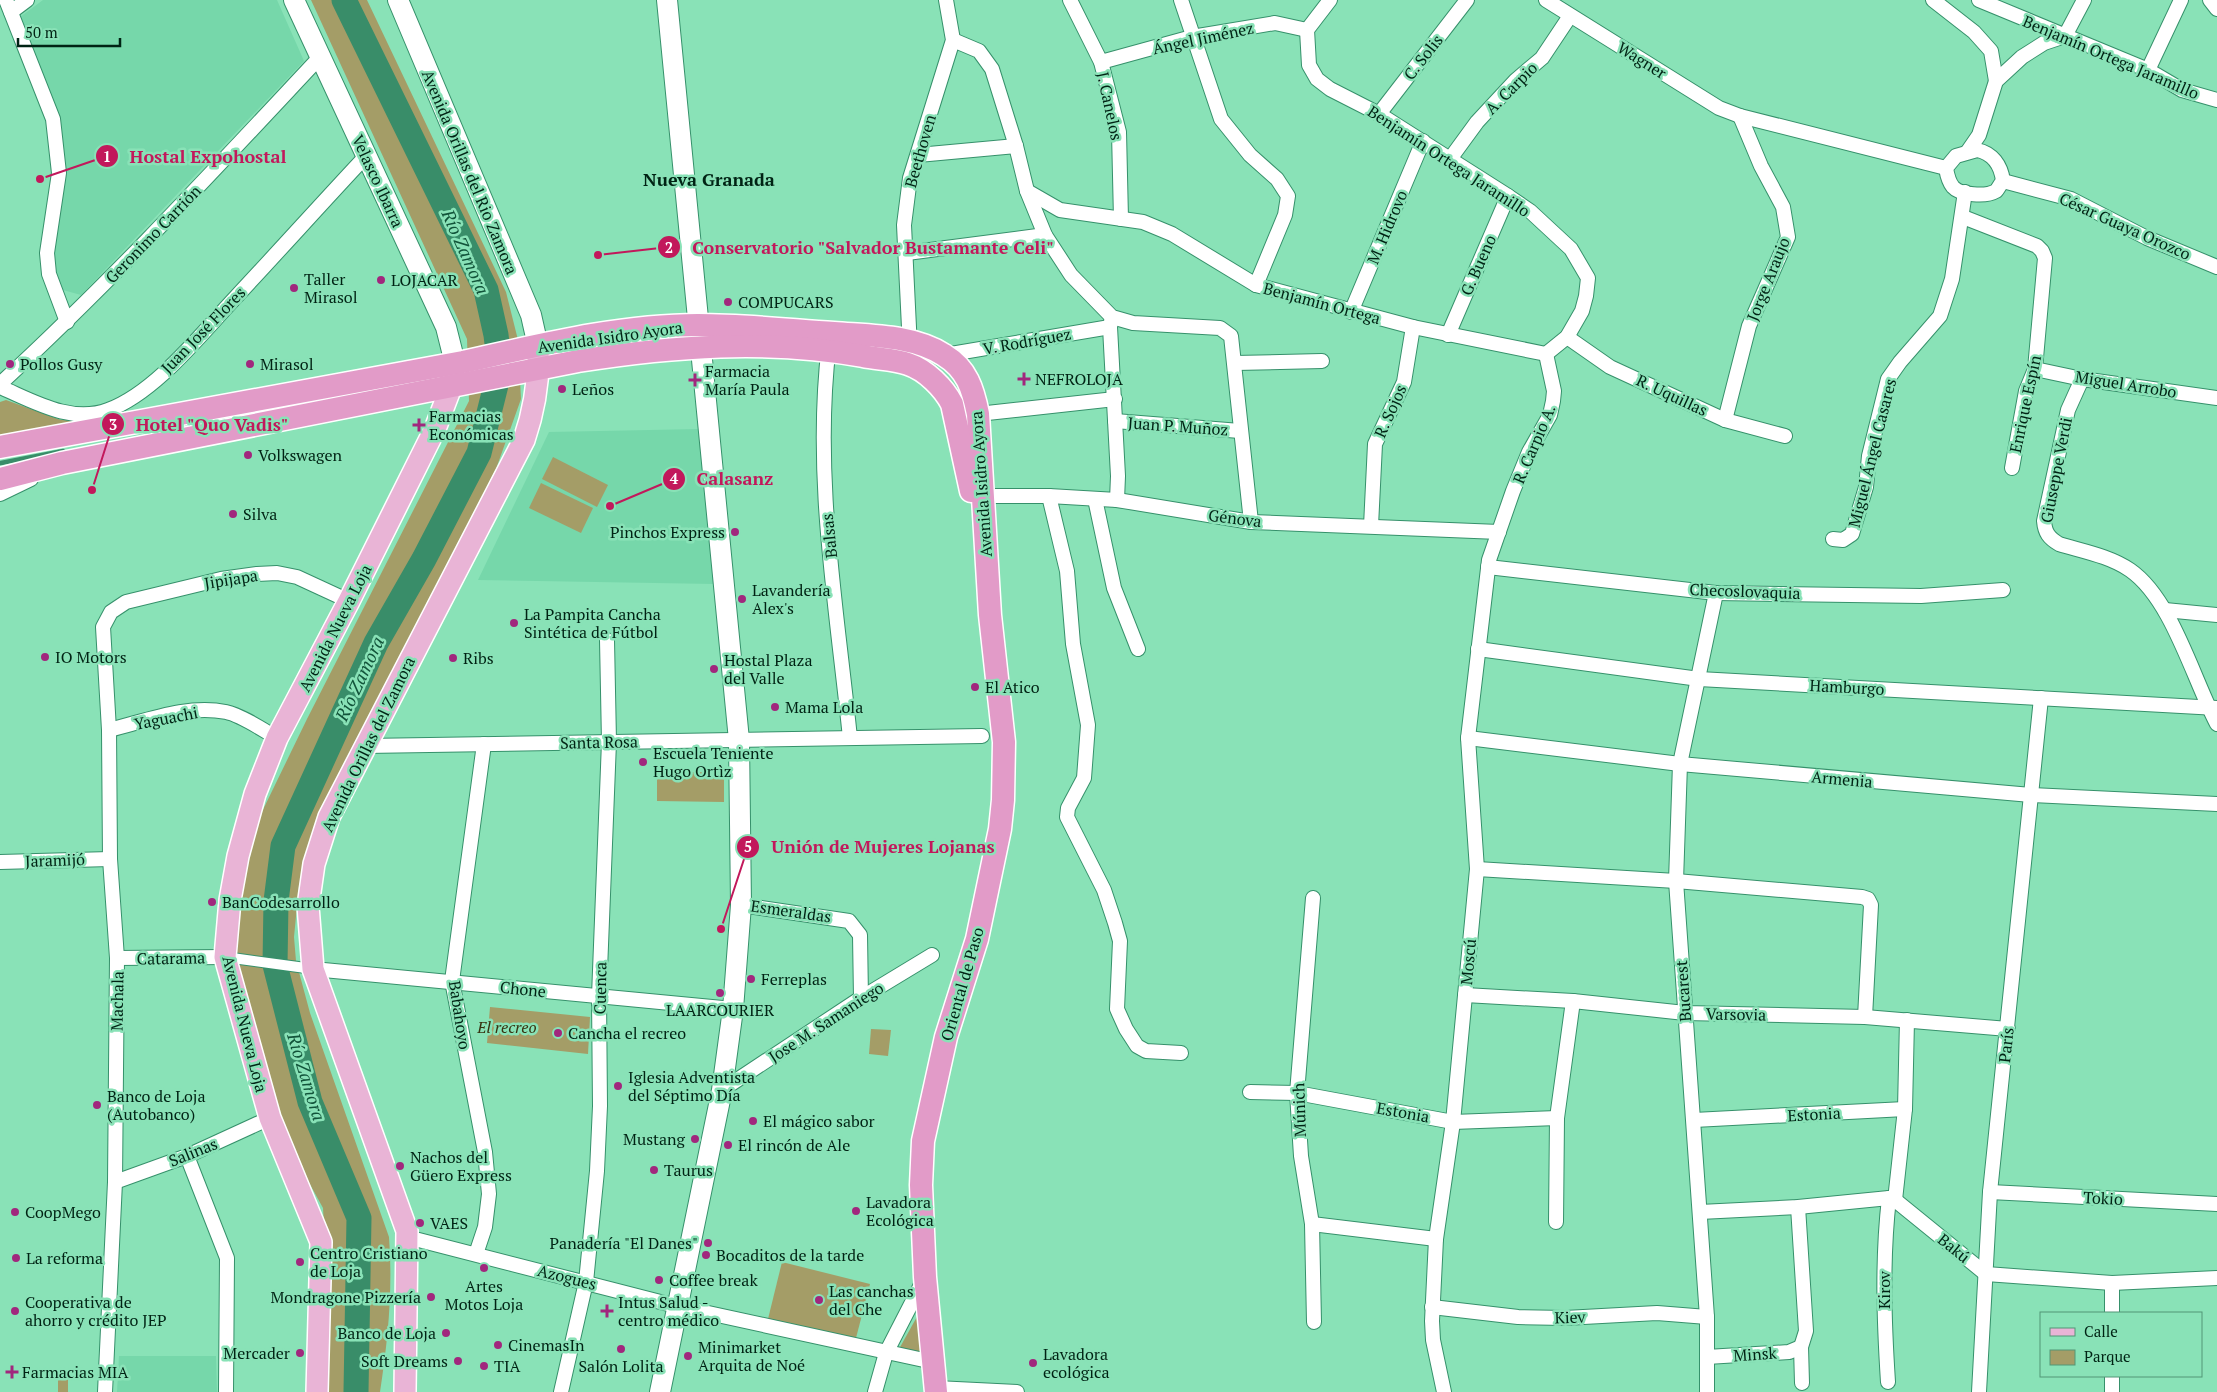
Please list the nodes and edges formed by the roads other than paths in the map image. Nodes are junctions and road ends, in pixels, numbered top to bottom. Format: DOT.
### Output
graph roads {
  1 [pos="27,0"];
  2 [pos="294,0"];
  3 [pos="398,0"];
  4 [pos="667,0"];
  5 [pos="946,0"];
  6 [pos="1070,0"];
  7 [pos="1181,0"];
  8 [pos="1330,0"];
  9 [pos="1467,0"];
  10 [pos="1546,0"];
  11 [pos="1933,0"];
  12 [pos="1979,0"];
  13 [pos="2084,0"];
  14 [pos="2181,0"];
  15 [pos="2210,0"];
  16 [pos="8,6"];
  17 [pos="2217,9"];
  18 [pos="1570,16"];
  19 [pos="1307,30"];
  20 [pos="2065,36"];
  21 [pos="1192,37"];
  22 [pos="953,40"];
  23 [pos="320,57"];
  24 [pos="1101,62"];
  25 [pos="2148,70"];
  26 [pos="1996,82"];
  27 [pos="2217,100"];
  28 [pos="1379,114"];
  29 [pos="1740,116"];
  30 [pos="1979,135"];
  31 [pos="1422,141"];
  32 [pos="1016,146"];
  33 [pos="1968,151"];
  34 [pos="1986,152"];
  35 [pos="918,155"];
  36 [pos="366,156"];
  37 [pos="1450,159"];
  38 [pos="1946,168"];
  39 [pos="2003,181"];
  40 [pos="1027,191"];
  41 [pos="1965,192"];
  42 [pos="1508,196"];
  43 [pos="1963,217"];
  44 [pos="1121,219"];
  45 [pos="1045,235"];
  46 [pos="906,253"];
  47 [pos="2217,267"];
  48 [pos="1256,285"];
  49 [pos="1351,312"];
  50 [pos="67,322"];
  51 [pos="1111,322"];
  52 [pos="1413,327"];
  53 [pos="698,335"];
  54 [pos="1448,335"];
  55 [pos="1567,336"];
  56 [pos="829,341"];
  57 [pos="534,347"];
  58 [pos="910,353"];
  59 [pos="1546,354"];
  60 [pos="945,355"];
  61 [pos="1322,361"];
  62 [pos="1234,363"];
  63 [pos="534,369"];
  64 [pos="2035,369"];
  65 [pos="459,374"];
  66 [pos="2082,378"];
  67 [pos="0,385"];
  68 [pos="2217,398"];
  69 [pos="1114,399"];
  70 [pos="978,414"];
  71 [pos="240,416"];
  72 [pos="1725,420"];
  73 [pos="1115,422"];
  74 [pos="1240,431"];
  75 [pos="1785,436"];
  76 [pos="0,447"];
  77 [pos="62,463"];
  78 [pos="2012,468"];
  79 [pos="0,478"];
  80 [pos="0,494"];
  81 [pos="977,496"];
  82 [pos="1049,496"];
  83 [pos="1095,499"];
  84 [pos="1117,500"];
  85 [pos="1251,522"];
  86 [pos="1371,526"];
  87 [pos="1499,532"];
  88 [pos="1833,539"];
  89 [pos="1488,567"];
  90 [pos="988,575"];
  91 [pos="2003,590"];
  92 [pos="1716,592"];
  93 [pos="349,601"];
  94 [pos="2165,610"];
  95 [pos="112,612"];
  96 [pos="2217,615"];
  97 [pos="607,640"];
  98 [pos="1138,649"];
  99 [pos="1478,649"];
  100 [pos="1699,679"];
  101 [pos="2041,698"];
  102 [pos="2213,708"];
  103 [pos="2217,724"];
  104 [pos="108,730"];
  105 [pos="982,736"];
  106 [pos="277,738"];
  107 [pos="850,738"];
  108 [pos="1468,738"];
  109 [pos="739,740"];
  110 [pos="609,742"];
  111 [pos="484,744"];
  112 [pos="365,746"];
  113 [pos="1680,764"];
  114 [pos="2031,795"];
  115 [pos="2217,804"];
  116 [pos="110,858"];
  117 [pos="0,862"];
  118 [pos="1477,868"];
  119 [pos="1676,881"];
  120 [pos="1313,898"];
  121 [pos="741,905"];
  122 [pos="932,955"];
  123 [pos="225,957"];
  124 [pos="117,958"];
  125 [pos="313,969"];
  126 [pos="452,981"];
  127 [pos="1465,995"];
  128 [pos="600,996"];
  129 [pos="861,998"];
  130 [pos="1573,1001"];
  131 [pos="733,1009"];
  132 [pos="1685,1012"];
  133 [pos="1865,1017"];
  134 [pos="1907,1020"];
  135 [pos="2008,1029"];
  136 [pos="1181,1053"];
  137 [pos="722,1090"];
  138 [pos="1250,1092"];
  139 [pos="1297,1093"];
  140 [pos="1904,1109"];
  141 [pos="270,1118"];
  142 [pos="1557,1118"];
  143 [pos="1694,1120"];
  144 [pos="1453,1122"];
  145 [pos="188,1156"];
  146 [pos="115,1182"];
  147 [pos="1990,1192"];
  148 [pos="1892,1199"];
  149 [pos="2217,1204"];
  150 [pos="1798,1207"];
  151 [pos="1700,1212"];
  152 [pos="1556,1222"];
  153 [pos="1312,1224"];
  154 [pos="407,1237"];
  155 [pos="1436,1239"];
  156 [pos="476,1254"];
  157 [pos="1986,1274"];
  158 [pos="925,1277"];
  159 [pos="2217,1278"];
  160 [pos="586,1282"];
  161 [pos="2112,1283"];
  162 [pos="676,1306"];
  163 [pos="1432,1307"];
  164 [pos="2112,1312"];
  165 [pos="1707,1317"];
  166 [pos="1314,1322"];
  167 [pos="1801,1347"];
  168 [pos="886,1353"];
  169 [pos="1707,1357"];
  170 [pos="932,1362"];
  171 [pos="2112,1377"];
  172 [pos="1888,1382"];
  173 [pos="1802,1383"];
  174 [pos="936,1390"];
  175 [pos="105,1392"];
  176 [pos="226,1392"];
  177 [pos="318,1392"];
  178 [pos="405,1392"];
  179 [pos="561,1392"];
  180 [pos="660,1392"];
  181 [pos="875,1392"];
  182 [pos="1017,1392"];
  183 [pos="1444,1392"];
  184 [pos="1707,1392"];
  185 [pos="1979,1392"];
  186 [pos="2112,1392"];
  1 -- 16 [label="street"];
  2 -- 23 [label="main road, Velasco Ibarra"];
  3 -- 57 [label="main road, Avenida Orillas del Rio Zamora"];
  4 -- 53 [label="main road"];
  5 -- 22 [label="street, Beethoven"];
  6 -- 24 [label="street, J. Canelos"];
  7 -- 21 [label="street"];
  8 -- 19 [label="street"];
  9 -- 28 [label="street, C. Solis"];
  10 -- 18 [label="street, Wagner"];
  11 -- 26 [label="street"];
  12 -- 20 [label="street, Benjamín Ortega Jaramillo"];
  13 -- 20 [label="street"];
  14 -- 25 [label="street"];
  15 -- 17 [label="street"];
  16 -- 50 [label="street"];
  18 -- 29 [label="street, Wagner"];
  18 -- 37 [label="street, A. Carpio"];
  19 -- 21 [label="street, Ángel Jiménez"];
  19 -- 28 [label="street, Benjamín Ortega Jaramillo"];
  20 -- 25 [label="street, Benjamín Ortega Jaramillo"];
  20 -- 26 [label="street"];
  21 -- 24 [label="street, Ángel Jiménez"];
  21 -- 48 [label="street"];
  22 -- 32 [label="street"];
  22 -- 35 [label="street, Beethoven"];
  23 -- 36 [label="main road, Velasco Ibarra"];
  23 -- 50 [label="street, Geronimo Carrión"];
  24 -- 44 [label="street, J. Canelos"];
  25 -- 27 [label="street, Benjamín Ortega Jaramillo"];
  26 -- 30 [label="street"];
  28 -- 31 [label="street, Benjamín Ortega Jaramillo"];
  29 -- 38 [label="street"];
  29 -- 72 [label="street, Jorge Araujo"];
  30 -- 33 [label="street"];
  30 -- 34 [label="street"];
  31 -- 37 [label="street, Benjamín Ortega Jaramillo"];
  31 -- 49 [label="street, M. Hidrovo"];
  32 -- 35 [label="street"];
  32 -- 40 [label="street"];
  33 -- 34 [label="street"];
  33 -- 38 [label="street"];
  34 -- 39 [label="street"];
  35 -- 46 [label="street, Beethoven"];
  36 -- 65 [label="main road, Velasco Ibarra"];
  36 -- 67 [label="street, Juan José Flores"];
  37 -- 42 [label="street, Benjamín Ortega Jaramillo"];
  38 -- 41 [label="street"];
  39 -- 41 [label="street"];
  39 -- 47 [label="street, César Guaya Orozco"];
  40 -- 44 [label="street, Benjamín Ortega"];
  40 -- 45 [label="street"];
  41 -- 43 [label="street, Miguel Ángel Casares"];
  42 -- 54 [label="street, G. Bueno"];
  42 -- 55 [label="street, Benjamín Ortega Jaramillo"];
  43 -- 64 [label="street, Enrique Espín"];
  43 -- 88 [label="street, Miguel Ángel Casares"];
  44 -- 48 [label="street, Benjamín Ortega"];
  45 -- 46 [label="street"];
  45 -- 51 [label="street"];
  46 -- 58 [label="street, Beethoven"];
  48 -- 49 [label="street, Benjamín Ortega"];
  49 -- 52 [label="street, Benjamín Ortega"];
  50 -- 67 [label="street, Geronimo Carrión"];
  51 -- 60 [label="street, V. Rodríguez"];
  51 -- 62 [label="street"];
  51 -- 69 [label="street"];
  52 -- 54 [label="street, Benjamín Ortega"];
  52 -- 86 [label="street, R. Sojos"];
  53 -- 56 [label="highway, Avenida Isidro Ayora"];
  53 -- 57 [label="highway, Avenida Isidro Ayora"];
  53 -- 63 [label="highway, Avenida Isidro Ayora"];
  53 -- 109 [label="main road"];
  54 -- 59 [label="street, Benjamín Ortega"];
  55 -- 59 [label="street, Benjamín Ortega Jaramillo"];
  55 -- 72 [label="street, R. Uquillas"];
  56 -- 58 [label="highway, Avenida Isidro Ayora"];
  56 -- 107 [label="street, Balsas"];
  57 -- 63 [label="main road, Avenida Orillas del Zamora"];
  57 -- 65 [label="highway, Avenida Isidro Ayora"];
  58 -- 60 [label="highway, Avenida Isidro Ayora"];
  58 -- 81 [label="highway, Avenida Isidro Ayora"];
  59 -- 87 [label="street, R. Carpio A."];
  60 -- 70 [label="highway, Avenida Isidro Ayora"];
  61 -- 62 [label="street"];
  62 -- 74 [label="street"];
  63 -- 65 [label="highway, Avenida Isidro Ayora"];
  63 -- 112 [label="main road, Avenida Orillas del Zamora"];
  64 -- 66 [label="street, Miguel Arrobo"];
  64 -- 78 [label="street, Enrique Espín"];
  65 -- 71 [label="highway, Avenida Isidro Ayora"];
  65 -- 93 [label="main road, Avenida Nueva Loja"];
  66 -- 68 [label="street, Miguel Arrobo"];
  66 -- 94 [label="street, Giuseppe Verdi"];
  69 -- 70 [label="street"];
  69 -- 73 [label="street"];
  70 -- 81 [label="highway, Avenida Isidro Ayora"];
  71 -- 76 [label="highway, Avenida Isidro Ayora"];
  71 -- 77 [label="highway, Avenida Isidro Ayora"];
  72 -- 75 [label="street, R. Uquillas"];
  73 -- 74 [label="street, Juan P. Muñoz"];
  73 -- 84 [label="street"];
  74 -- 85 [label="street"];
  77 -- 79 [label="highway, Avenida Isidro Ayora"];
  77 -- 80 [label="street"];
  81 -- 82 [label="street, Génova"];
  81 -- 90 [label="highway, Avenida Isidro Ayora"];
  82 -- 83 [label="street, Génova"];
  82 -- 136 [label="street"];
  83 -- 84 [label="street, Génova"];
  83 -- 98 [label="street"];
  84 -- 85 [label="street, Génova"];
  85 -- 86 [label="street, Génova"];
  86 -- 87 [label="street, Génova"];
  87 -- 89 [label="street, Moscú"];
  89 -- 92 [label="street, Checoslovaquia"];
  89 -- 99 [label="street, Moscú"];
  90 -- 158 [label="highway, Oriental de Paso"];
  91 -- 92 [label="street, Checoslovaquia"];
  92 -- 100 [label="street, Bucarest"];
  93 -- 95 [label="street, Jipijapa"];
  93 -- 106 [label="main road, Avenida Nueva Loja"];
  94 -- 96 [label="street"];
  94 -- 102 [label="street, Giuseppe Verdi"];
  95 -- 104 [label="street, Machala"];
  97 -- 110 [label="street, Cuenca"];
  99 -- 100 [label="street, Hamburgo"];
  99 -- 108 [label="street, Moscú"];
  100 -- 101 [label="street, Hamburgo"];
  100 -- 113 [label="street, Bucarest"];
  101 -- 102 [label="street, Hamburgo"];
  101 -- 114 [label="street, París"];
  102 -- 103 [label="street, Giuseppe Verdi"];
  104 -- 106 [label="street, Yaguachi"];
  104 -- 116 [label="street, Machala"];
  105 -- 107 [label="street, Santa Rosa"];
  106 -- 123 [label="main road, Avenida Nueva Loja"];
  107 -- 109 [label="street, Santa Rosa"];
  108 -- 113 [label="street, Armenia"];
  108 -- 118 [label="street, Moscú"];
  109 -- 110 [label="street, Santa Rosa"];
  109 -- 121 [label="main road"];
  110 -- 111 [label="street, Santa Rosa"];
  110 -- 128 [label="street, Cuenca"];
  111 -- 112 [label="street, Santa Rosa"];
  111 -- 126 [label="street, Babahoyo"];
  112 -- 125 [label="main road, Avenida Orillas del Zamora"];
  113 -- 114 [label="street, Armenia"];
  113 -- 119 [label="street, Bucarest"];
  114 -- 115 [label="street, Armenia"];
  114 -- 135 [label="street, París"];
  116 -- 117 [label="street, Jaramijó"];
  116 -- 124 [label="street, Machala"];
  118 -- 119 [label="street"];
  118 -- 127 [label="street, Moscú"];
  119 -- 132 [label="street, Bucarest"];
  119 -- 133 [label="street"];
  120 -- 139 [label="street, Múnich"];
  121 -- 129 [label="street, Esmeraldas"];
  121 -- 131 [label="main road"];
  122 -- 129 [label="street, Jose M. Samaniego"];
  123 -- 124 [label="street, Catarama"];
  123 -- 125 [label="street"];
  123 -- 141 [label="main road, Avenida Nueva Loja"];
  124 -- 146 [label="street, Machala"];
  125 -- 126 [label="street, Chone"];
  125 -- 154 [label="main road, Avenida Orillas del Zamora"];
  126 -- 128 [label="street, Chone"];
  126 -- 156 [label="street, Babahoyo"];
  127 -- 130 [label="street, Varsovia"];
  127 -- 144 [label="street, Moscú"];
  128 -- 131 [label="street, Chone"];
  128 -- 160 [label="street, Cuenca"];
  129 -- 137 [label="street, Jose M. Samaniego"];
  130 -- 132 [label="street, Varsovia"];
  130 -- 142 [label="street"];
  131 -- 137 [label="main road"];
  132 -- 133 [label="street, Varsovia"];
  132 -- 143 [label="street, Bucarest"];
  133 -- 134 [label="street, Varsovia"];
  134 -- 135 [label="street, Varsovia"];
  134 -- 140 [label="street, Kirov"];
  135 -- 147 [label="street, París"];
  137 -- 162 [label="main road"];
  138 -- 139 [label="street, Estonia"];
  139 -- 144 [label="street, Estonia"];
  139 -- 153 [label="street, Múnich"];
  140 -- 143 [label="street, Estonia"];
  140 -- 148 [label="street, Kirov"];
  141 -- 145 [label="street, Salinas"];
  141 -- 177 [label="main road, Avenida Nueva Loja"];
  142 -- 144 [label="street, Estonia"];
  142 -- 152 [label="street"];
  143 -- 151 [label="street, Bucarest"];
  144 -- 155 [label="street, Moscú"];
  145 -- 146 [label="street, Salinas"];
  145 -- 176 [label="street"];
  146 -- 175 [label="street, Machala"];
  147 -- 149 [label="street, Tokio"];
  147 -- 157 [label="street, París"];
  148 -- 150 [label="street"];
  148 -- 157 [label="street, Bakú"];
  148 -- 172 [label="street, Kirov"];
  150 -- 151 [label="street"];
  150 -- 167 [label="street"];
  151 -- 165 [label="street, Bucarest"];
  153 -- 155 [label="street"];
  153 -- 166 [label="street, Múnich"];
  154 -- 156 [label="street, Azogues"];
  154 -- 178 [label="main road, Avenida Orillas del Zamora"];
  155 -- 163 [label="street, Moscú"];
  156 -- 160 [label="street, Azogues"];
  157 -- 161 [label="street, Bakú"];
  157 -- 185 [label="street, París"];
  158 -- 168 [label="street"];
  158 -- 170 [label="highway, Oriental de Paso"];
  159 -- 161 [label="street, Bakú"];
  160 -- 162 [label="street, Azogues"];
  160 -- 179 [label="street, Cuenca"];
  161 -- 164 [label="street"];
  162 -- 168 [label="street, Azogues"];
  162 -- 180 [label="main road"];
  163 -- 165 [label="street, Kiev"];
  163 -- 183 [label="street, Moscú"];
  165 -- 169 [label="street, Bucarest"];
  167 -- 169 [label="street, Minsk"];
  167 -- 173 [label="street"];
  168 -- 170 [label="street, Azogues"];
  168 -- 181 [label="street"];
  169 -- 184 [label="street, Bucarest"];
  170 -- 174 [label="highway, Oriental de Paso"];
  171 -- 186 [label="street"];
  174 -- 182 [label="street"];
}
